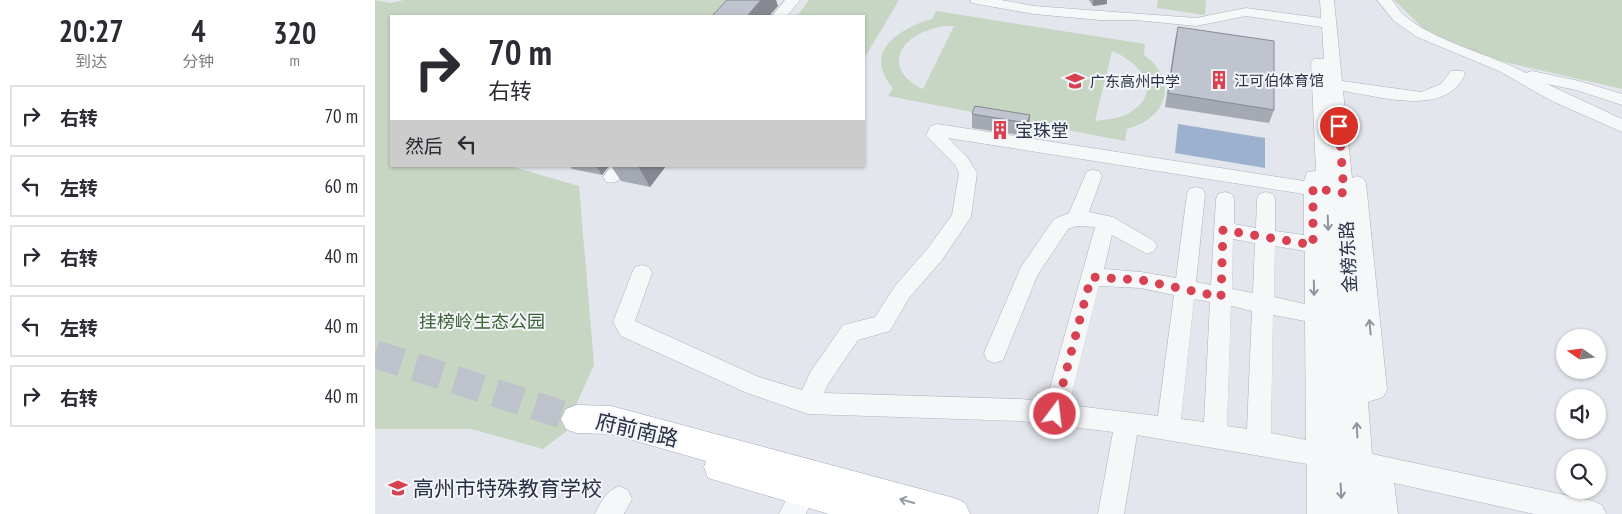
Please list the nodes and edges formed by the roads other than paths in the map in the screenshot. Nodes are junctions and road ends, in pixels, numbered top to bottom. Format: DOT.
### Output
graph roads {
  1 [pos="793,0"];
  2 [pos="977,0"];
  3 [pos="1233,0"];
  4 [pos="1315,0"];
  5 [pos="1327,0"];
  6 [pos="1341,0"];
  7 [pos="1384,0"];
  8 [pos="1111,1"];
  9 [pos="1003,2"];
  10 [pos="1247,6"];
  11 [pos="1136,9"];
  12 [pos="780,15"];
  13 [pos="1323,23"];
  14 [pos="1319,53"];
  15 [pos="1457,74"];
  16 [pos="1518,74"];
  17 [pos="1342,86"];
  18 [pos="1622,100"];
  19 [pos="1329,105"];
  20 [pos="1622,126"];
  21 [pos="1093,176"];
  22 [pos="1337,189"];
  23 [pos="1196,194"];
  24 [pos="1225,199"];
  25 [pos="1266,199"];
  26 [pos="1077,218"];
  27 [pos="1106,222"];
  28 [pos="1223,230"];
  29 [pos="1265,237"];
  30 [pos="1147,246"];
  31 [pos="1321,246"];
  32 [pos="642,273"];
  33 [pos="1091,277"];
  34 [pos="1186,289"];
  35 [pos="1221,297"];
  36 [pos="1262,305"];
  37 [pos="1323,316"];
  38 [pos="995,353"];
  39 [pos="808,403"];
  40 [pos="1055,414"];
  41 [pos="1127,423"];
  42 [pos="1168,428"];
  43 [pos="1215,436"];
  44 [pos="1259,443"];
  45 [pos="1339,459"];
  46 [pos="802,493"];
  47 [pos="941,512"];
  48 [pos="885,514"];
  49 [pos="1111,514"];
  50 [pos="1320,514"];
  51 [pos="1343,514"];
  52 [pos="1363,514"];
  53 [pos="1385,514"];
  54 [pos="1593,514"];
  1 -- 12 [label="street"];
  2 -- 9 [label="street"];
  3 -- 10 [label="street"];
  4 -- 13 [label="street, 金榜东路"];
  5 -- 13 [label="street, 金榜东路"];
  6 -- 17 [label="street"];
  7 -- 16 [label="street"];
  8 -- 11 [label="street"];
  9 -- 11 [label="street"];
  10 -- 11 [label="street"];
  10 -- 13 [label="street"];
  13 -- 14 [label="street, 金榜东路"];
  13 -- 17 [label="street, 金榜东路"];
  14 -- 19 [label="street, 金榜东路"];
  14 -- 22 [label="street"];
  15 -- 17 [label="street"];
  16 -- 18 [label="street"];
  16 -- 20 [label="street"];
  17 -- 19 [label="street, 金榜东路"];
  17 -- 22 [label="street"];
  19 -- 22 [label="street, 金榜东路"];
  21 -- 26 [label="street"];
  22 -- 31 [label="street, one-way"];
  22 -- 39 [label="street"];
  45 -- 22 [label="street, 金榜东路, one-way"];
  23 -- 34 [label="street"];
  24 -- 28 [label="street"];
  25 -- 29 [label="street"];
  26 -- 27 [label="street"];
  26 -- 38 [label="street"];
  27 -- 30 [label="street"];
  27 -- 33 [label="street"];
  28 -- 29 [label="street"];
  28 -- 35 [label="street"];
  29 -- 31 [label="street"];
  29 -- 36 [label="street"];
  31 -- 37 [label="street, one-way"];
  32 -- 39 [label="street"];
  33 -- 34 [label="street"];
  33 -- 40 [label="street"];
  34 -- 35 [label="street"];
  34 -- 42 [label="street"];
  35 -- 36 [label="street"];
  35 -- 43 [label="street"];
  36 -- 37 [label="street"];
  36 -- 44 [label="street"];
  37 -- 45 [label="street"];
  39 -- 40 [label="street"];
  40 -- 41 [label="street"];
  41 -- 42 [label="street"];
  41 -- 49 [label="street"];
  42 -- 43 [label="street"];
  43 -- 44 [label="street"];
  44 -- 45 [label="street"];
  45 -- 50 [label="street"];
  45 -- 51 [label="street, 金榜东路, one-way"];
  45 -- 52 [label="street, 金榜东路"];
  45 -- 53 [label="street"];
  45 -- 54 [label="street"];
  46 -- 46 [label="main road, 府前南路"];
  47 -- 46 [label="main road, 府前南路, one-way"];
  46 -- 48 [label="main road, 府前南路"];
}
